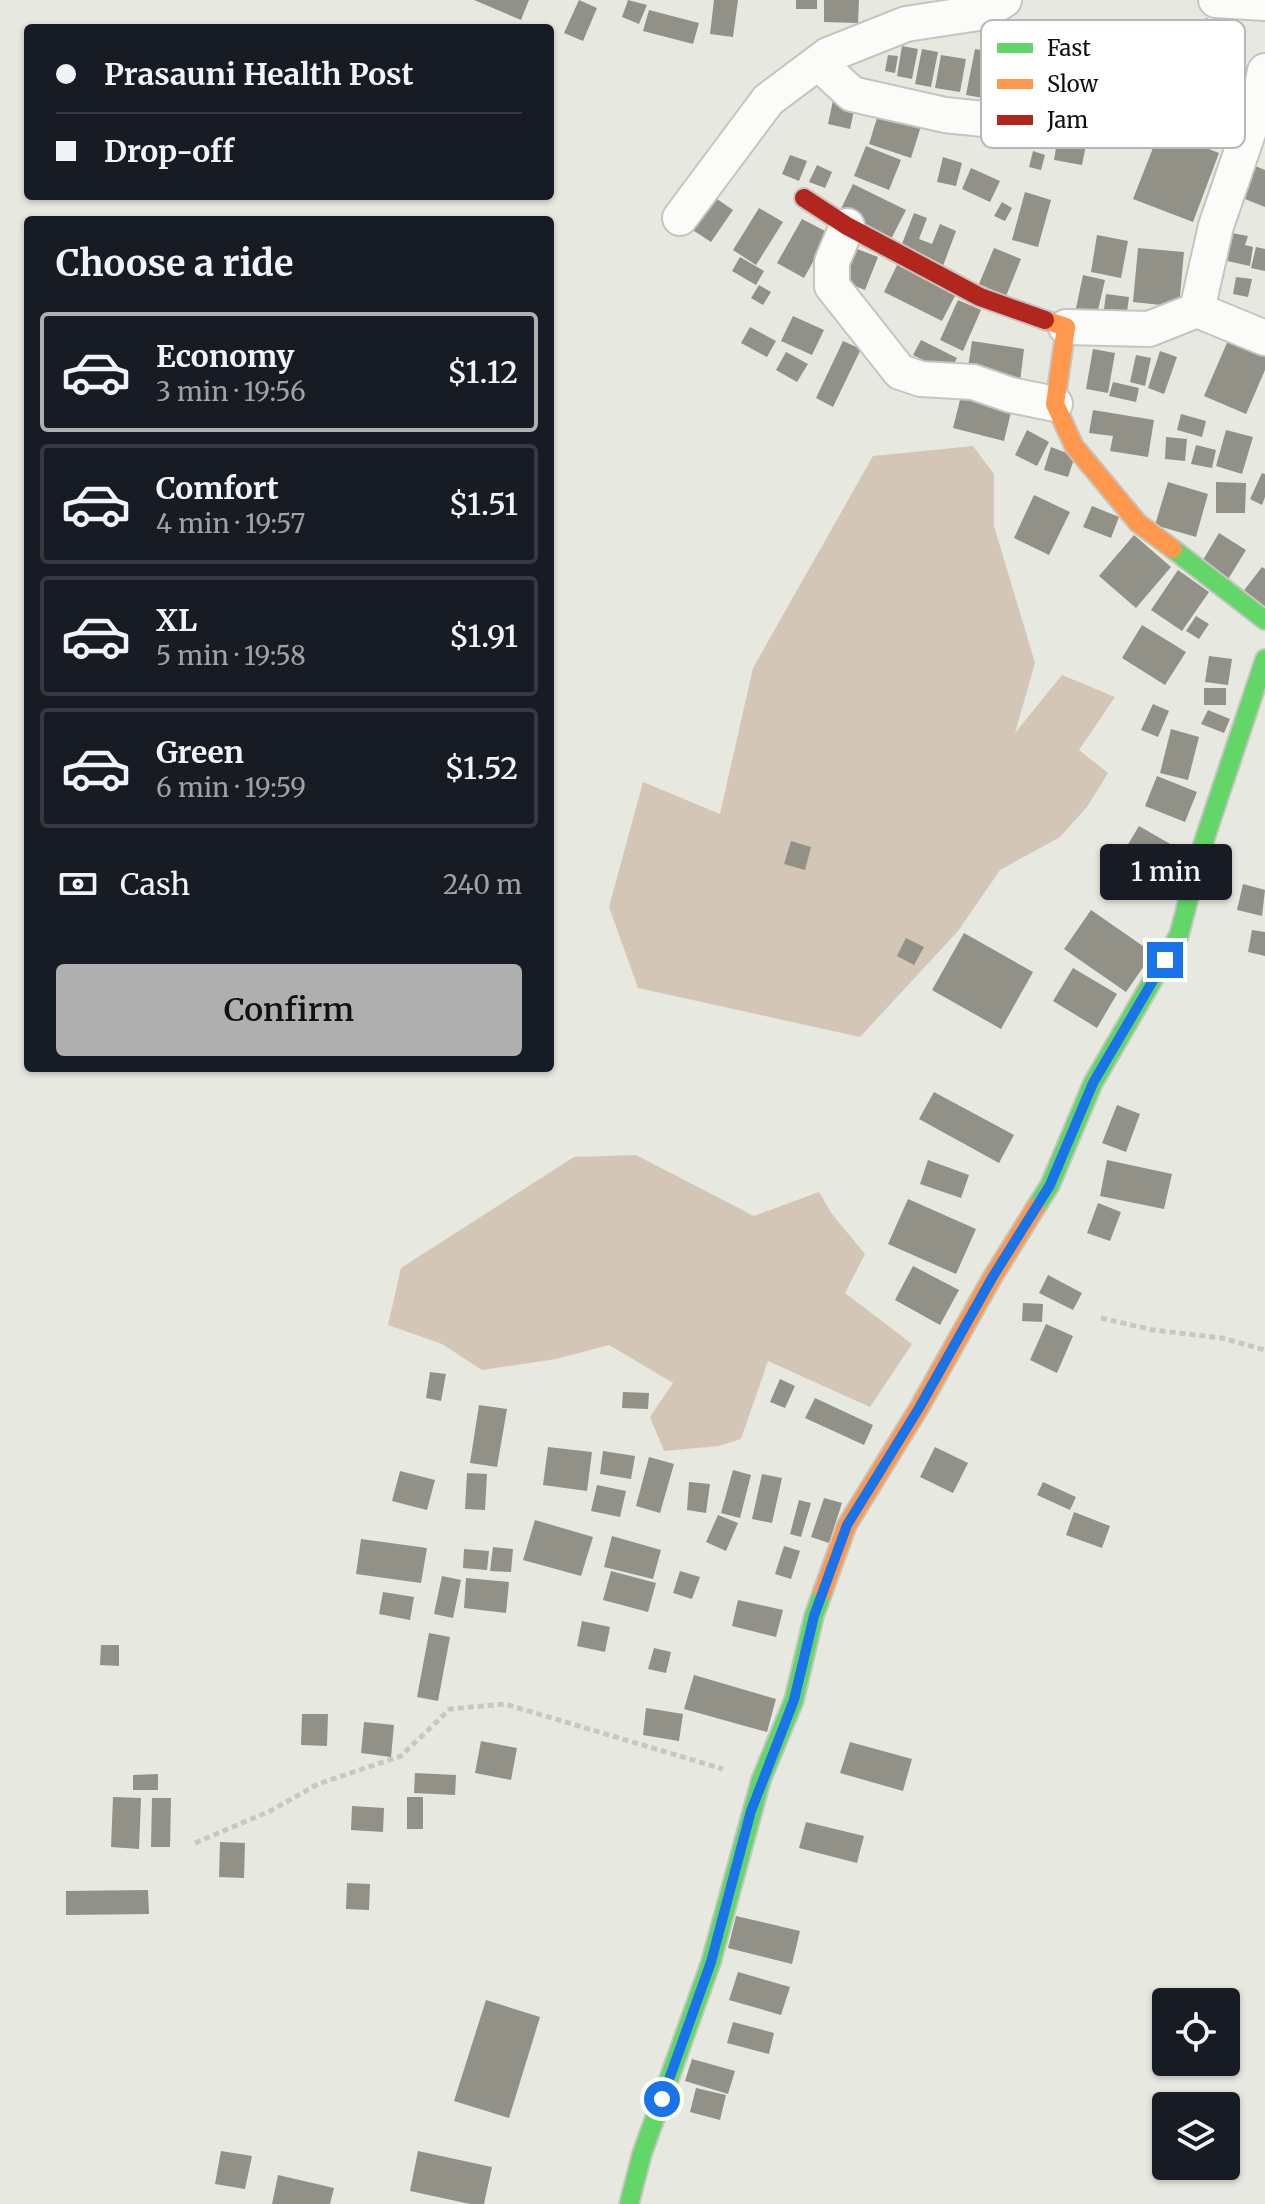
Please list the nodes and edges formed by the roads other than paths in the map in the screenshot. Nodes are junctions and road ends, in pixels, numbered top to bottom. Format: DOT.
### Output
graph roads {
  1 [pos="1004,0"];
  2 [pos="1216,0"];
  3 [pos="1265,3"];
  4 [pos="828,55"];
  5 [pos="1265,71"];
  6 [pos="981,119"];
  7 [pos="1245,142"];
  8 [pos="1243,148"];
  9 [pos="804,198"];
  10 [pos="680,218"];
  11 [pos="847,226"];
  12 [pos="1197,310"];
  13 [pos="1066,327"];
  14 [pos="1265,338"];
  15 [pos="1055,404"];
  16 [pos="1265,620"];
  17 [pos="1265,659"];
  18 [pos="629,2204"];
  1 -- 4 [label="street"];
  2 -- 3 [label="street"];
  4 -- 6 [label="street"];
  4 -- 10 [label="street"];
  5 -- 7 [label="street"];
  8 -- 12 [label="street"];
  9 -- 11 [label="street"];
  11 -- 13 [label="street"];
  11 -- 15 [label="street"];
  12 -- 13 [label="street"];
  12 -- 14 [label="street"];
  13 -- 15 [label="street"];
  15 -- 16 [label="street"];
  17 -- 18 [label="street"];
}
